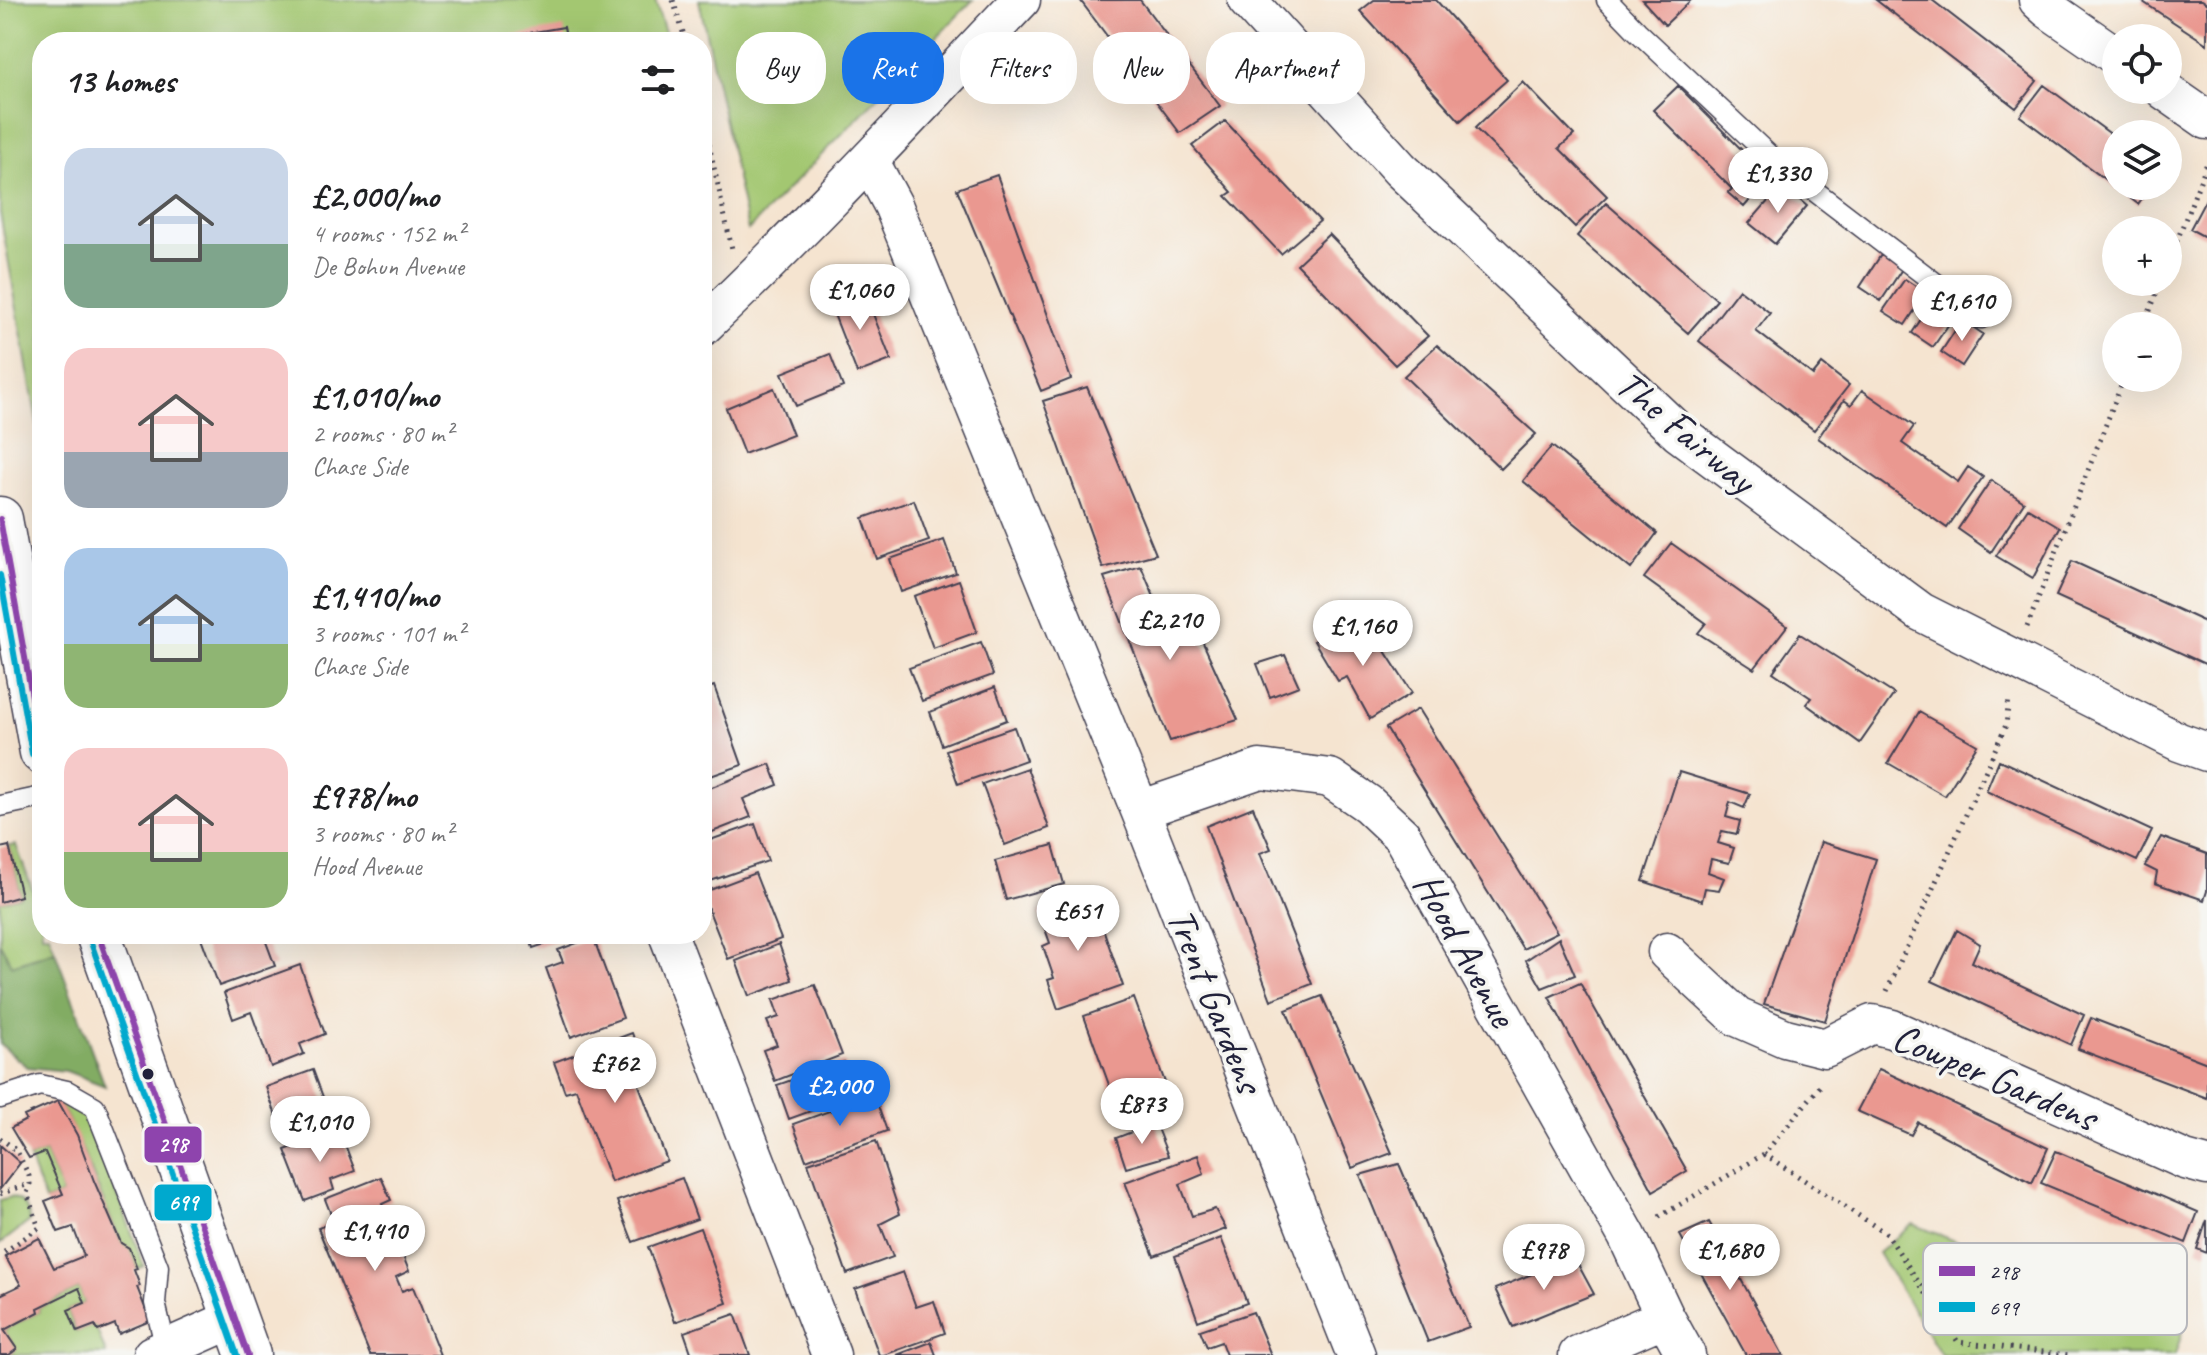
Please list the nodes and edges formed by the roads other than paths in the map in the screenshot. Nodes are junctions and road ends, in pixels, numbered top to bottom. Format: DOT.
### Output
graph roads {
  1 [pos="1021,0"];
  2 [pos="1247,0"];
  3 [pos="1607,0"];
  4 [pos="2038,0"];
  5 [pos="2102,46"];
  6 [pos="2182,103"];
  7 [pos="2207,120"];
  8 [pos="869,160"];
  9 [pos="712,318"];
  10 [pos="1981,318"];
  11 [pos="0,519"];
  12 [pos="32,697"];
  13 [pos="2207,752"];
  14 [pos="32,799"];
  15 [pos="0,806"];
  16 [pos="1140,810"];
  17 [pos="102,944"];
  18 [pos="672,944"];
  19 [pos="1667,952"];
  20 [pos="0,1098"];
  21 [pos="2207,1166"];
  22 [pos="1665,1317"];
  23 [pos="242,1336"];
  24 [pos="159,1352"];
  25 [pos="831,1355"];
  26 [pos="1356,1355"];
  27 [pos="1578,1355"];
  28 [pos="1686,1355"];
  1 -- 8 [label="street"];
  2 -- 13 [label="street, The Fairway"];
  3 -- 10 [label="lane"];
  4 -- 5 [label="street"];
  6 -- 7 [label="street"];
  8 -- 9 [label="street"];
  8 -- 16 [label="street, Trent Gardens"];
  11 -- 12 [label="main road"];
  14 -- 15 [label="lane"];
  16 -- 22 [label="street, Hood Avenue"];
  16 -- 26 [label="street, Trent Gardens"];
  17 -- 23 [label="main road"];
  18 -- 25 [label="street"];
  19 -- 21 [label="street, Cowper Gardens"];
  20 -- 24 [label="lane"];
  22 -- 27 [label="street"];
  22 -- 28 [label="street, Hood Avenue"];
  23 -- 24 [label="street"];
}
